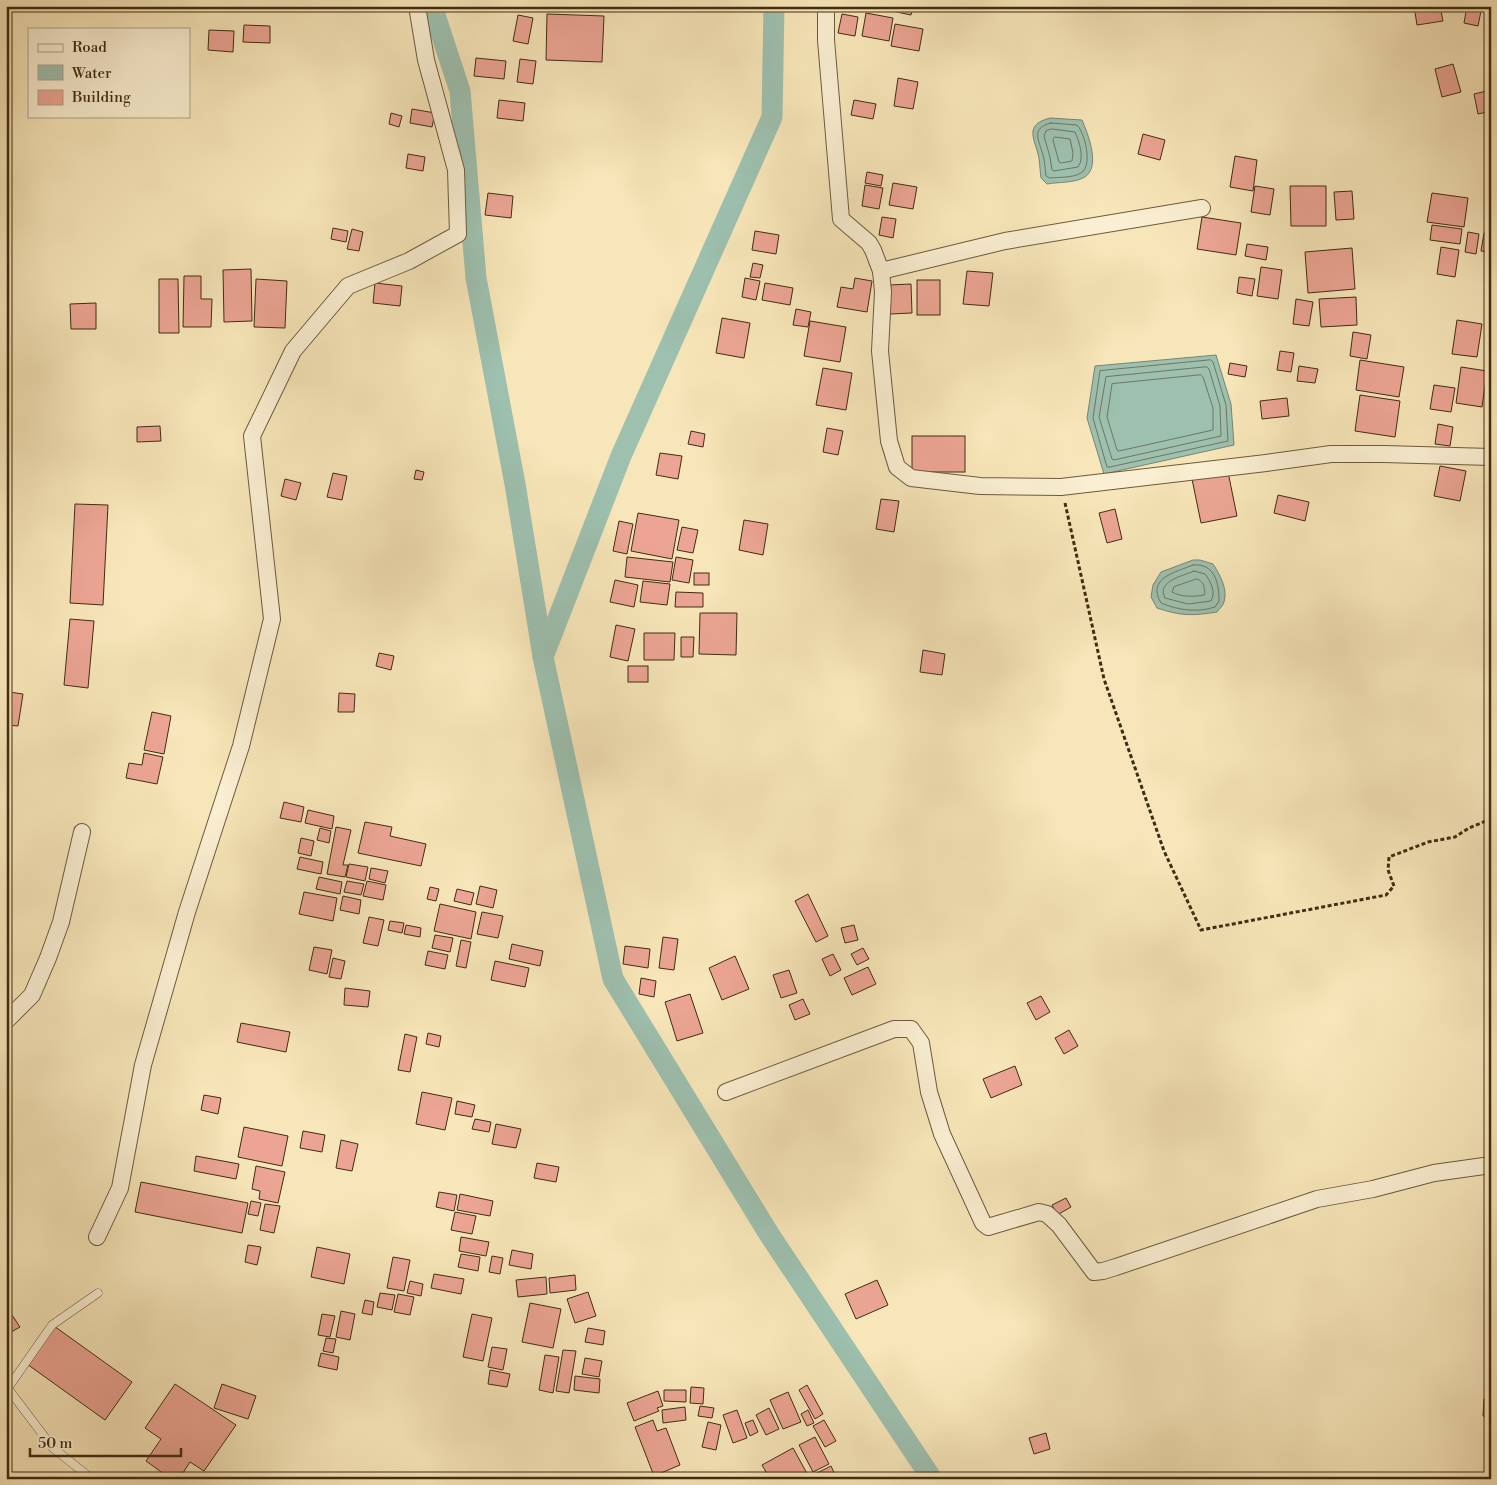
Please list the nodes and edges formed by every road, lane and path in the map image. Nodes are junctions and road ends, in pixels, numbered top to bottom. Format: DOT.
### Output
graph roads {
  1 [pos="418,6"];
  2 [pos="826,6"];
  3 [pos="1202,208"];
  4 [pos="881,271"];
  5 [pos="1491,457"];
  6 [pos="1061,487"];
  7 [pos="1491,819"];
  8 [pos="82,832"];
  9 [pos="6,1021"];
  10 [pos="726,1092"];
  11 [pos="1491,1165"];
  12 [pos="97,1237"];
  13 [pos="98,1293"];
  14 [pos="7,1387"];
  15 [pos="92,1479"];
  1 -- 12 [label="street"];
  2 -- 4 [label="street"];
  3 -- 4 [label="street"];
  4 -- 6 [label="street"];
  5 -- 6 [label="street"];
  6 -- 7 [label="path"];
  8 -- 9 [label="street"];
  10 -- 11 [label="street"];
  13 -- 14 [label="lane"];
  14 -- 15 [label="lane"];
}
